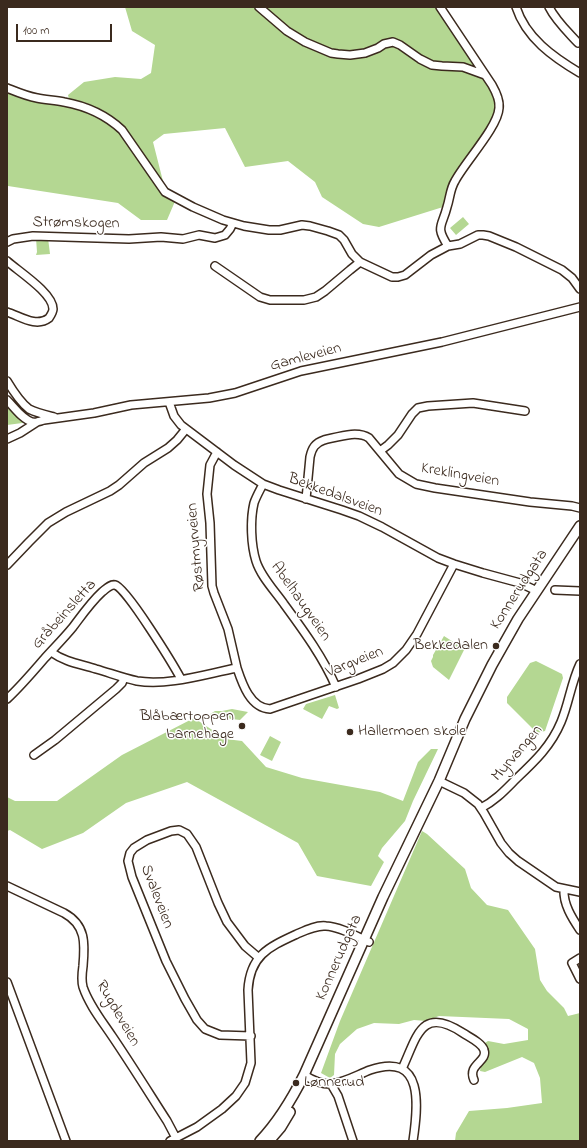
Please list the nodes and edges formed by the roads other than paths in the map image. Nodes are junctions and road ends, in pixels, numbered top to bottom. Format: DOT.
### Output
graph roads {
  1 [pos="259,7"];
  2 [pos="440,7"];
  3 [pos="516,7"];
  4 [pos="550,7"];
  5 [pos="578,43"];
  6 [pos="580,73"];
  7 [pos="486,75"];
  8 [pos="7,88"];
  9 [pos="233,223"];
  10 [pos="7,242"];
  11 [pos="448,246"];
  12 [pos="7,261"];
  13 [pos="360,262"];
  14 [pos="216,266"];
  15 [pos="580,289"];
  16 [pos="580,307"];
  17 [pos="7,312"];
  18 [pos="7,381"];
  19 [pos="7,400"];
  20 [pos="169,402"];
  21 [pos="525,411"];
  22 [pos="56,418"];
  23 [pos="37,422"];
  24 [pos="186,429"];
  25 [pos="7,439"];
  26 [pos="380,451"];
  27 [pos="216,452"];
  28 [pos="263,484"];
  29 [pos="306,498"];
  30 [pos="580,508"];
  31 [pos="580,526"];
  32 [pos="454,564"];
  33 [pos="7,565"];
  34 [pos="555,590"];
  35 [pos="537,591"];
  36 [pos="580,591"];
  37 [pos="51,652"];
  38 [pos="580,664"];
  39 [pos="237,668"];
  40 [pos="124,678"];
  41 [pos="181,679"];
  42 [pos="336,687"];
  43 [pos="7,699"];
  44 [pos="34,755"];
  45 [pos="439,781"];
  46 [pos="481,808"];
  47 [pos="7,886"];
  48 [pos="564,889"];
  49 [pos="579,890"];
  50 [pos="580,930"];
  51 [pos="367,941"];
  52 [pos="258,958"];
  53 [pos="580,958"];
  54 [pos="580,979"];
  55 [pos="7,982"];
  56 [pos="250,1036"];
  57 [pos="402,1069"];
  58 [pos="307,1077"];
  59 [pos="474,1080"];
  60 [pos="331,1084"];
  61 [pos="173,1140"];
  62 [pos="66,1141"];
  63 [pos="260,1141"];
  64 [pos="269,1141"];
  65 [pos="353,1141"];
  66 [pos="413,1141"];
  1 -- 7 [label="street"];
  2 -- 7 [label="street"];
  3 -- 6 [label="street"];
  4 -- 5 [label="street"];
  7 -- 11 [label="street"];
  8 -- 9 [label="street"];
  9 -- 10 [label="street, Strømskogen"];
  9 -- 13 [label="street"];
  11 -- 13 [label="street"];
  11 -- 15 [label="street"];
  12 -- 17 [label="street"];
  13 -- 14 [label="street"];
  16 -- 20 [label="street, Gamleveien"];
  18 -- 22 [label="street"];
  19 -- 23 [label="street"];
  20 -- 22 [label="street, Gamleveien"];
  20 -- 24 [label="street, Bekkedalsveien"];
  21 -- 26 [label="street"];
  22 -- 23 [label="street, Gamleveien"];
  23 -- 25 [label="street, Gamleveien"];
  24 -- 27 [label="street, Bekkedalsveien"];
  24 -- 33 [label="street"];
  26 -- 29 [label="street, Kreklingveien"];
  26 -- 30 [label="street, Kreklingveien"];
  27 -- 28 [label="street, Bekkedalsveien"];
  27 -- 39 [label="street, Røstmyrveien"];
  28 -- 29 [label="street, Bekkedalsveien"];
  28 -- 42 [label="street, Abelhaugveien"];
  29 -- 32 [label="street, Bekkedalsveien"];
  31 -- 35 [label="main road, Konnerudgata"];
  32 -- 35 [label="street, Bekkedalsveien"];
  32 -- 42 [label="street, Vargveien"];
  34 -- 36 [label="street"];
  35 -- 45 [label="main road, Konnerudgata"];
  37 -- 40 [label="street"];
  37 -- 41 [label="street, Gråbeinsletta"];
  37 -- 43 [label="street, Gråbeinsletta"];
  38 -- 46 [label="street, Myrvangen"];
  39 -- 41 [label="street"];
  39 -- 42 [label="street, Vargveien"];
  40 -- 41 [label="street"];
  40 -- 44 [label="street"];
  45 -- 46 [label="street"];
  45 -- 51 [label="main road, Konnerudgata"];
  46 -- 48 [label="street"];
  47 -- 61 [label="street, Rugdeveien"];
  48 -- 49 [label="street"];
  48 -- 50 [label="street"];
  51 -- 52 [label="street"];
  51 -- 58 [label="main road, Konnerudgata"];
  52 -- 56 [label="street"];
  52 -- 56 [label="street, Svaleveien"];
  53 -- 54 [label="street"];
  55 -- 62 [label="street"];
  56 -- 61 [label="street"];
  57 -- 59 [label="street"];
  57 -- 60 [label="street"];
  57 -- 66 [label="street"];
  58 -- 60 [label="street"];
  58 -- 63 [label="main road, Konnerudgata"];
  58 -- 64 [label="main road, Konnerudgata"];
  60 -- 65 [label="street"];
}
